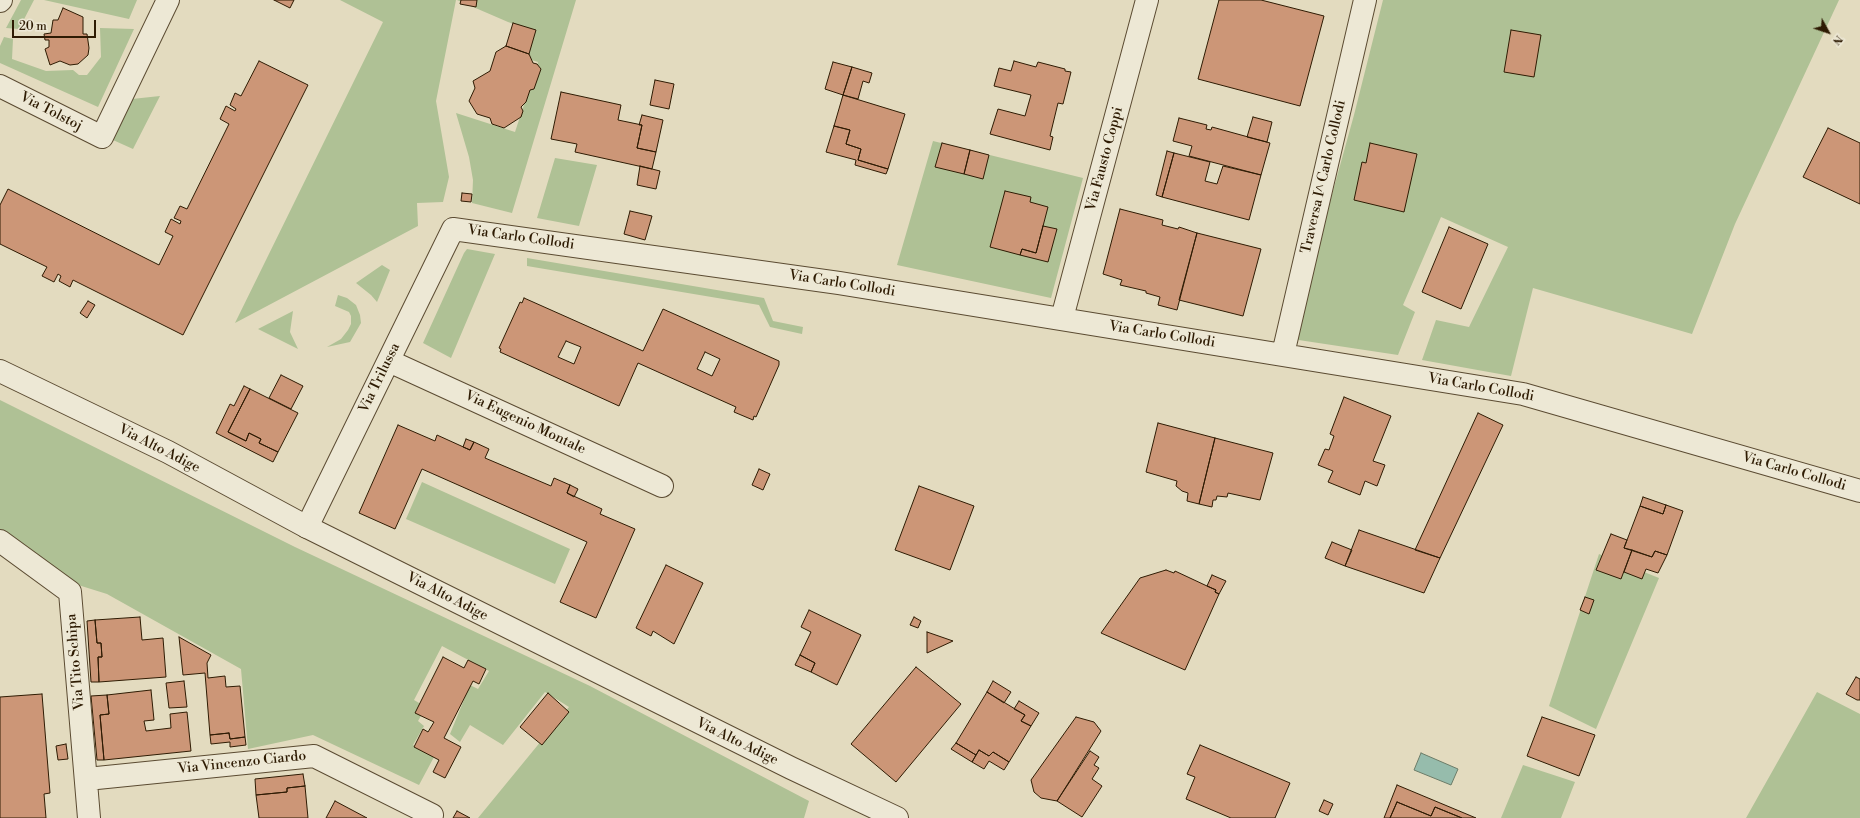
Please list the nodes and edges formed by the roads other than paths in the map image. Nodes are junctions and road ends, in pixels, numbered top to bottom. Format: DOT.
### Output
graph roads {
  1 [pos="168,0"];
  2 [pos="1147,0"];
  3 [pos="1365,0"];
  4 [pos="0,86"];
  5 [pos="453,229"];
  6 [pos="1062,318"];
  7 [pos="1283,354"];
  8 [pos="389,361"];
  9 [pos="0,370"];
  10 [pos="662,486"];
  11 [pos="1860,491"];
  12 [pos="307,527"];
  13 [pos="0,541"];
  14 [pos="86,779"];
  15 [pos="432,815"];
  16 [pos="89,818"];
  17 [pos="897,818"];
  1 -- 4 [label="street, Via Tolstoj"];
  2 -- 6 [label="street, Via Fausto Coppi"];
  3 -- 7 [label="street, Traversa I^ Carlo Collodi"];
  5 -- 6 [label="street, Via Carlo Collodi"];
  5 -- 8 [label="street, Via Trilussa"];
  6 -- 7 [label="street, Via Carlo Collodi"];
  7 -- 11 [label="street, Via Carlo Collodi"];
  8 -- 10 [label="street, Via Eugenio Montale"];
  8 -- 12 [label="street, Via Trilussa"];
  9 -- 12 [label="street, Via Alto Adige"];
  12 -- 17 [label="street, Via Alto Adige"];
  13 -- 14 [label="street, Via Tito Schipa"];
  14 -- 15 [label="street, Via Vincenzo Ciardo"];
  14 -- 16 [label="street, Via Tito Schipa"];
}
